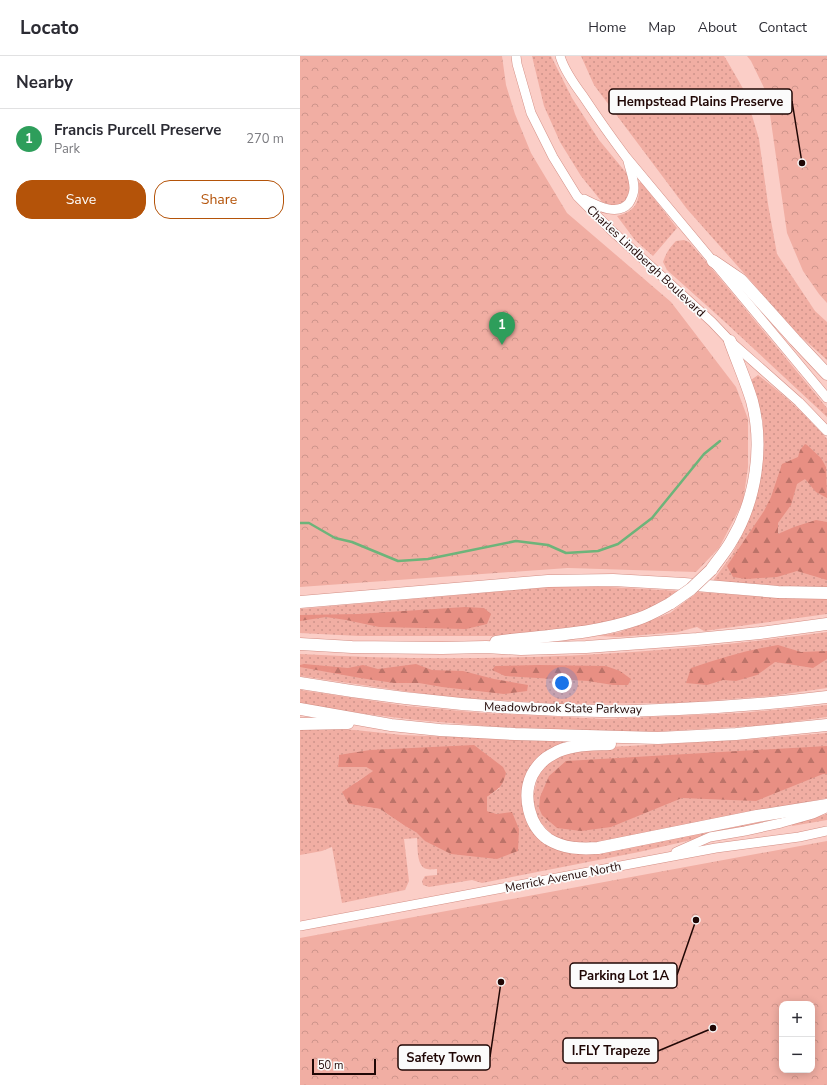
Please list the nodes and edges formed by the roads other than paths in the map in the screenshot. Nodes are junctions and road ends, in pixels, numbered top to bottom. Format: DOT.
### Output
graph roads {
  1 [pos="516,56"];
  2 [pos="560,56"];
  3 [pos="626,157"];
  4 [pos="577,196"];
  5 [pos="713,261"];
  6 [pos="730,341"];
  7 [pos="827,374"];
  8 [pos="827,398"];
  9 [pos="827,431"];
  10 [pos="827,593"];
  11 [pos="300,602"];
  12 [pos="827,624"];
  13 [pos="300,644"];
  14 [pos="465,647"];
  15 [pos="300,683"];
  16 [pos="827,697"];
  17 [pos="300,709"];
  18 [pos="300,724"];
  19 [pos="391,725"];
  20 [pos="827,726"];
  21 [pos="658,738"];
  22 [pos="827,806"];
  23 [pos="827,832"];
  24 [pos="661,859"];
  25 [pos="300,926"];
  1 -- 4 [label="main road, Charles Lindbergh Boulevard"];
  2 -- 3 [label="main road"];
  3 -- 4 [label="main road"];
  3 -- 5 [label="main road"];
  4 -- 6 [label="main road, Charles Lindbergh Boulevard"];
  5 -- 7 [label="highway"];
  5 -- 8 [label="main road"];
  6 -- 9 [label="main road, Charles Lindbergh Boulevard"];
  6 -- 14 [label="highway, bridge"];
  10 -- 11 [label="highway"];
  12 -- 14 [label="highway"];
  13 -- 14 [label="highway"];
  15 -- 16 [label="highway, Meadowbrook State Parkway"];
  17 -- 19 [label="highway"];
  18 -- 19 [label="highway"];
  19 -- 21 [label="highway"];
  20 -- 21 [label="highway"];
  21 -- 22 [label="highway"];
  22 -- 24 [label="main road"];
  23 -- 24 [label="main road, Merrick Avenue North"];
  24 -- 25 [label="main road, Merrick Avenue North"];
}
